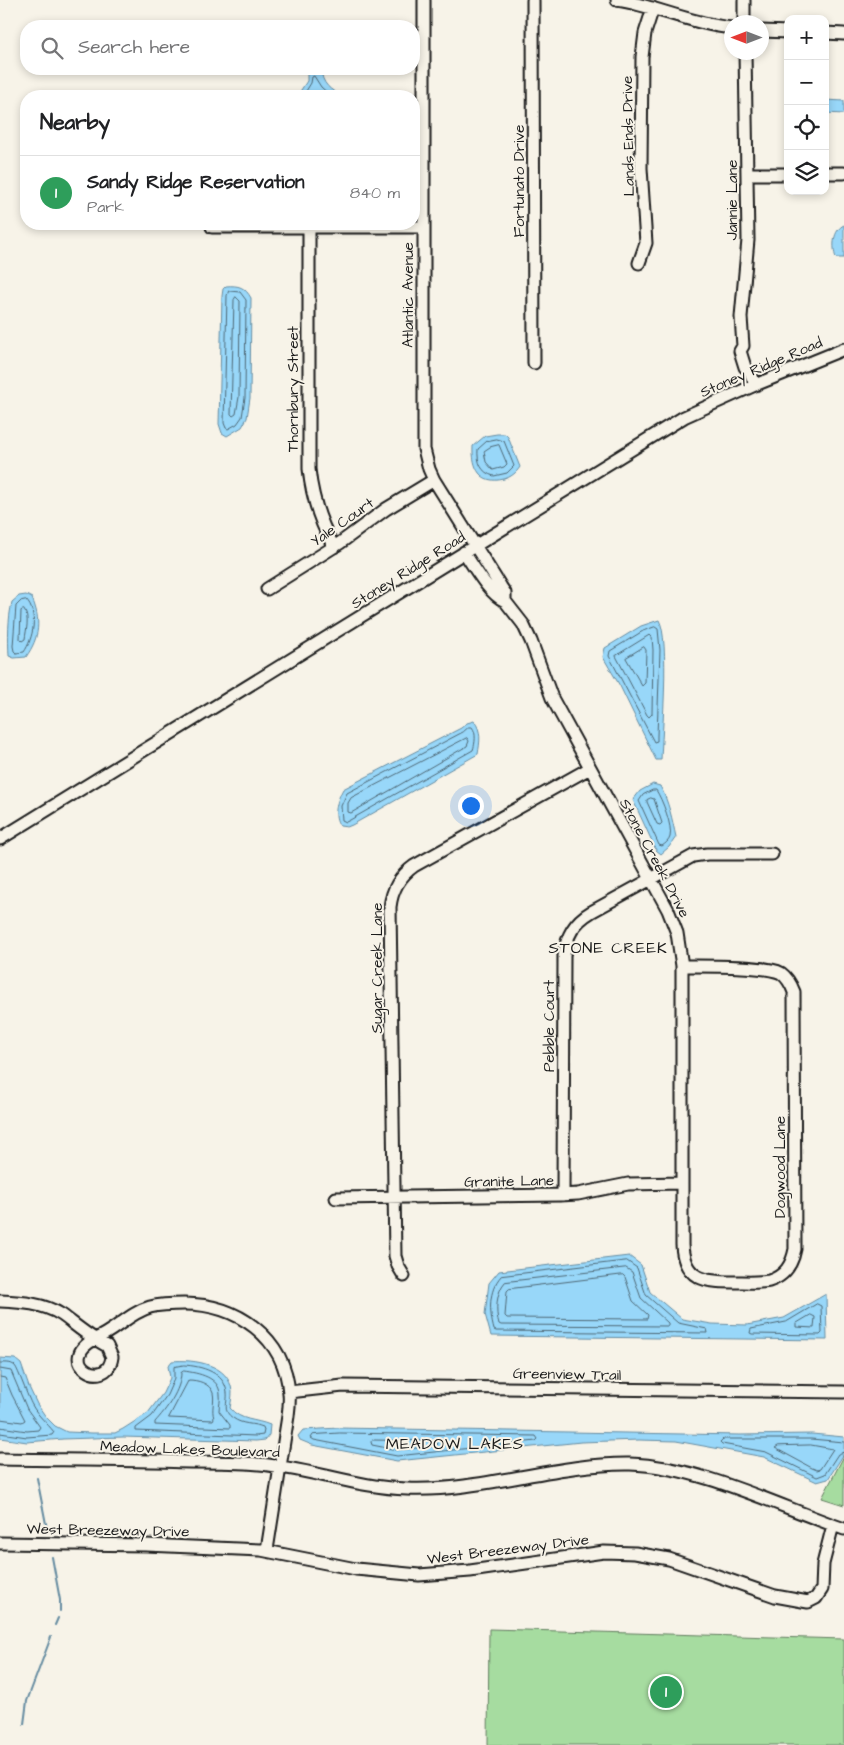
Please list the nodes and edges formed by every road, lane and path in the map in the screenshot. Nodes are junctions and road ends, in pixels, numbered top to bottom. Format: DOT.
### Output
graph roads {
  1 [pos="424,0"];
  2 [pos="533,0"];
  3 [pos="617,0"];
  4 [pos="744,0"];
  5 [pos="653,8"];
  6 [pos="744,15"];
  7 [pos="724,26"];
  8 [pos="769,31"];
  9 [pos="784,32"];
  10 [pos="829,33"];
  11 [pos="844,34"];
  12 [pos="745,60"];
  13 [pos="829,173"];
  14 [pos="844,173"];
  15 [pos="748,174"];
  16 [pos="784,174"];
  17 [pos="422,227"];
  18 [pos="309,230"];
  19 [pos="639,263"];
  20 [pos="844,349"];
  21 [pos="534,362"];
  22 [pos="755,385"];
  23 [pos="434,480"];
  24 [pos="475,546"];
  25 [pos="334,547"];
  26 [pos="464,552"];
  27 [pos="267,588"];
  28 [pos="505,601"];
  29 [pos="590,768"];
  30 [pos="0,839"];
  31 [pos="772,854"];
  32 [pos="651,879"];
  33 [pos="682,966"];
  34 [pos="682,1184"];
  35 [pos="563,1195"];
  36 [pos="394,1197"];
  37 [pos="336,1198"];
  38 [pos="404,1276"];
  39 [pos="0,1301"];
  40 [pos="289,1392"];
  41 [pos="844,1392"];
  42 [pos="0,1459"];
  43 [pos="280,1467"];
  44 [pos="839,1527"];
  45 [pos="0,1542"];
  46 [pos="267,1550"];
  1 -- 17 [label="street, Atlantic Avenue"];
  2 -- 21 [label="street, Fortunato Drive"];
  3 -- 5 [label="street"];
  4 -- 6 [label="street"];
  5 -- 7 [label="street"];
  5 -- 19 [label="street, Lands Ends Drive"];
  8 -- 9 [label="street"];
  10 -- 11 [label="street"];
  12 -- 15 [label="street, Jannie Lane"];
  13 -- 14 [label="street"];
  15 -- 16 [label="street"];
  15 -- 22 [label="street, Jannie Lane"];
  17 -- 23 [label="street, Atlantic Avenue"];
  18 -- 25 [label="street, Thornbury Street"];
  20 -- 22 [label="street, Stoney Ridge Road"];
  22 -- 24 [label="street, Stoney Ridge Road"];
  23 -- 24 [label="street, Atlantic Avenue"];
  23 -- 25 [label="street, Yale Court"];
  24 -- 26 [label="street, Stoney Ridge Road"];
  24 -- 28 [label="street, Stone Creek Drive"];
  25 -- 27 [label="street, Yale Court"];
  26 -- 28 [label="street, Stone Creek Drive"];
  26 -- 30 [label="street, Stoney Ridge Road"];
  28 -- 29 [label="street, Stone Creek Drive"];
  29 -- 32 [label="street, Stone Creek Drive"];
  29 -- 36 [label="street, Sugar Creek Lane"];
  31 -- 32 [label="street, Pebble Court"];
  32 -- 33 [label="street, Stone Creek Drive"];
  32 -- 35 [label="street, Pebble Court"];
  33 -- 34 [label="street, Stone Creek Drive"];
  33 -- 34 [label="street, Dogwood Lane"];
  34 -- 35 [label="street, Granite Lane"];
  35 -- 36 [label="street, Granite Lane"];
  36 -- 37 [label="street, Granite Lane"];
  36 -- 38 [label="street, Sugar Creek Lane"];
  39 -- 40 [label="street"];
  40 -- 41 [label="street, Greenview Trail"];
  40 -- 43 [label="street"];
  42 -- 43 [label="street, Meadow Lakes Boulevard"];
  43 -- 44 [label="street, Meadow Lakes Boulevard"];
  43 -- 46 [label="street"];
  44 -- 46 [label="street, West Breezeway Drive"];
  45 -- 46 [label="street, West Breezeway Drive"];
}
